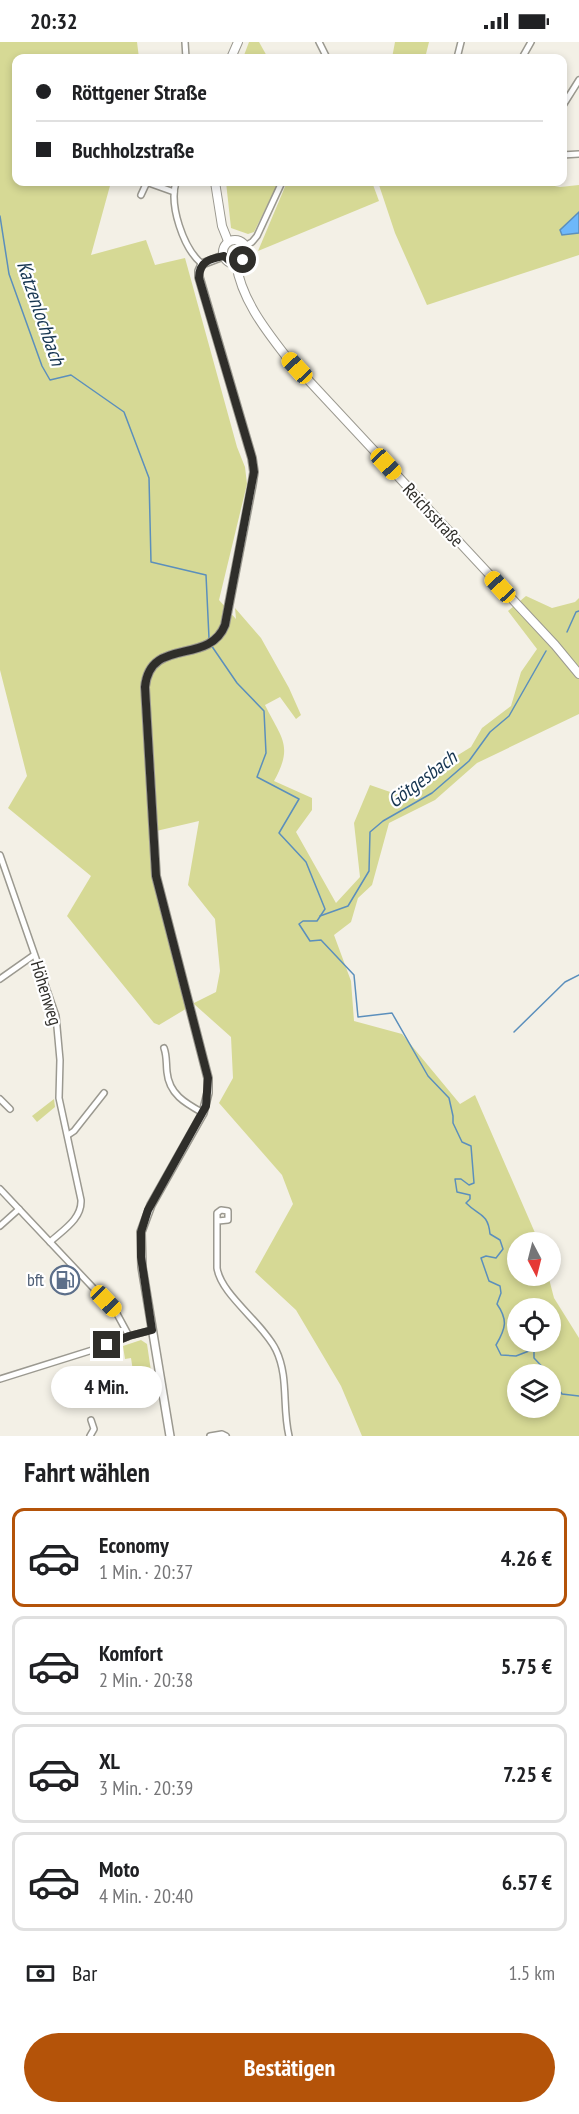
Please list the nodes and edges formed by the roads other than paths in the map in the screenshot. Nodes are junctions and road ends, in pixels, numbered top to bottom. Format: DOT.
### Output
graph roads {
  1 [pos="579,80"];
  2 [pos="567,99"];
  3 [pos="144,186"];
  4 [pos="157,186"];
  5 [pos="175,186"];
  6 [pos="216,186"];
  7 [pos="280,186"];
  8 [pos="174,192"];
  9 [pos="141,195"];
  10 [pos="228,241"];
  11 [pos="245,246"];
  12 [pos="224,256"];
  13 [pos="236,263"];
  14 [pos="202,264"];
  15 [pos="579,674"];
  16 [pos="0,855"];
  17 [pos="34,955"];
  18 [pos="0,979"];
  19 [pos="164,1048"];
  20 [pos="104,1093"];
  21 [pos="0,1099"];
  22 [pos="10,1109"];
  23 [pos="203,1113"];
  24 [pos="68,1135"];
  25 [pos="0,1189"];
  26 [pos="19,1209"];
  27 [pos="218,1221"];
  28 [pos="0,1226"];
  29 [pos="50,1242"];
  30 [pos="152,1330"];
  31 [pos="129,1336"];
  32 [pos="0,1379"];
  33 [pos="91,1420"];
  34 [pos="90,1436"];
  35 [pos="170,1436"];
  36 [pos="210,1436"];
  37 [pos="226,1436"];
  38 [pos="289,1436"];
  1 -- 2 [label="street"];
  3 -- 9 [label="street"];
  4 -- 8 [label="street"];
  5 -- 8 [label="street"];
  6 -- 10 [label="main road"];
  7 -- 11 [label="street"];
  8 -- 14 [label="street"];
  10 -- 11 [label="main road"];
  10 -- 12 [label="main road"];
  11 -- 13 [label="main road"];
  12 -- 13 [label="main road"];
  12 -- 14 [label="street"];
  13 -- 15 [label="main road, Reichsstraße"];
  14 -- 23 [label="street"];
  16 -- 17 [label="street, Höhenweg"];
  17 -- 18 [label="street"];
  17 -- 24 [label="street, Höhenweg"];
  19 -- 23 [label="street"];
  20 -- 24 [label="street"];
  21 -- 22 [label="street"];
  23 -- 30 [label="street"];
  24 -- 29 [label="street, Höhenweg"];
  25 -- 26 [label="street"];
  26 -- 28 [label="street"];
  26 -- 29 [label="street"];
  27 -- 38 [label="street"];
  29 -- 31 [label="street"];
  30 -- 31 [label="street"];
  30 -- 35 [label="street"];
  31 -- 32 [label="street"];
  33 -- 34 [label="street"];
  36 -- 37 [label="street"];
}
